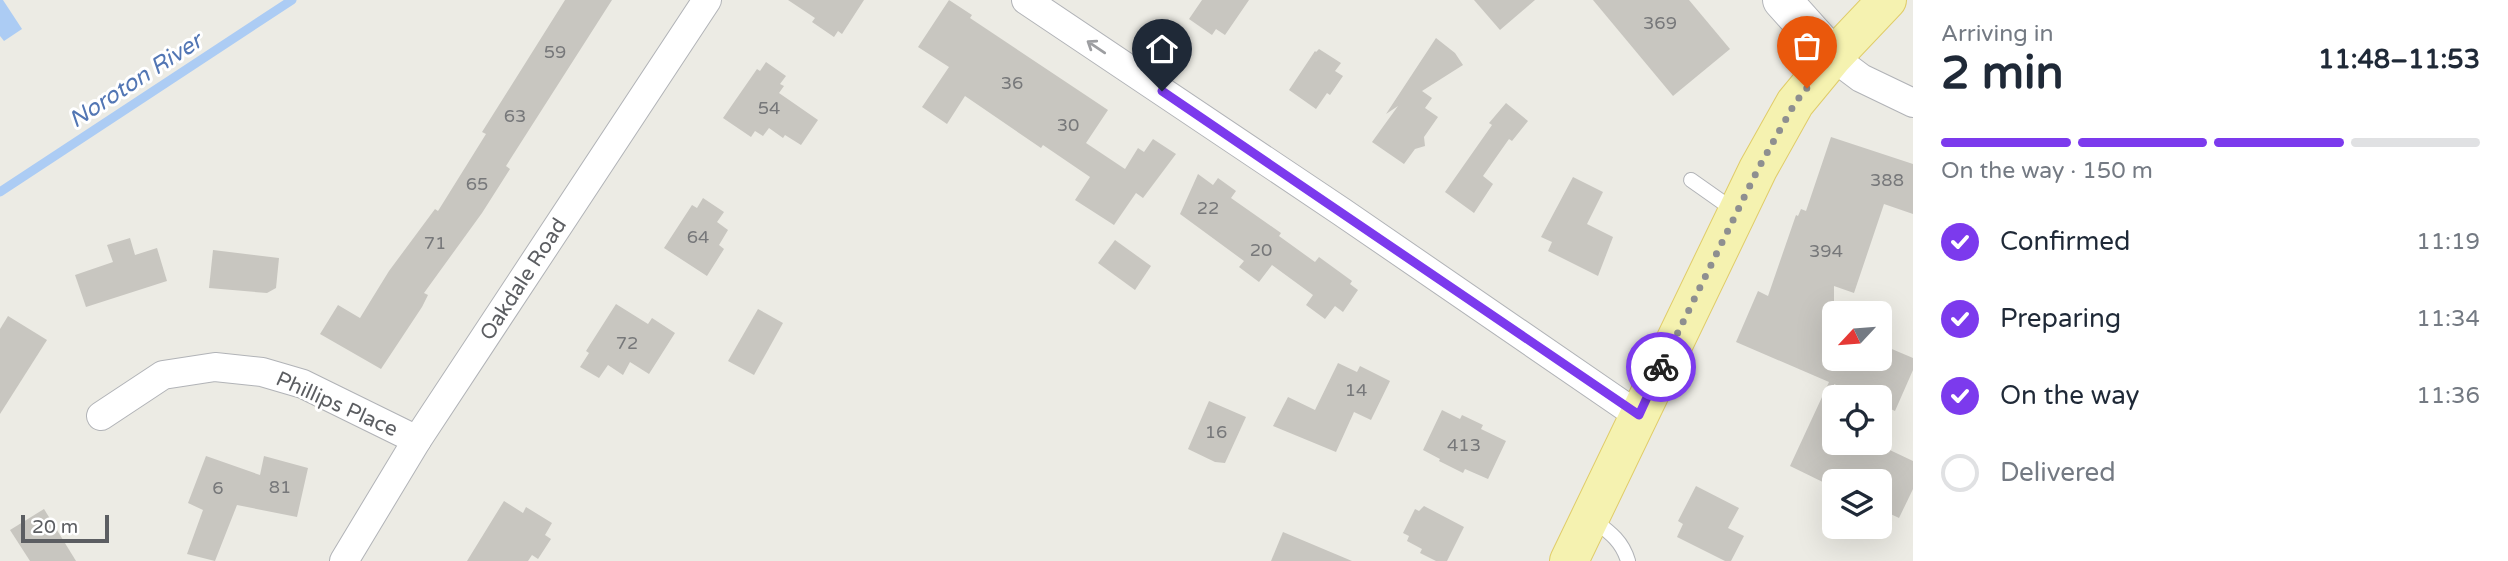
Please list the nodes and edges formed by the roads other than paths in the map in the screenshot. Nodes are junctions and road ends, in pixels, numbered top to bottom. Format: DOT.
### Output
graph roads {
  1 [pos="707,0"];
  2 [pos="1026,0"];
  3 [pos="1782,0"];
  4 [pos="1887,0"];
  5 [pos="1833,57"];
  6 [pos="1913,103"];
  7 [pos="1691,180"];
  8 [pos="1737,212"];
  9 [pos="1639,415"];
  10 [pos="102,416"];
  11 [pos="417,440"];
  12 [pos="1590,517"];
  13 [pos="344,561"];
  14 [pos="1569,561"];
  15 [pos="1628,561"];
  1 -- 11 [label="street, Oakdale Road"];
  9 -- 2 [label="street, one-way"];
  3 -- 5 [label="main road"];
  4 -- 5 [label="main road"];
  5 -- 6 [label="street"];
  5 -- 8 [label="main road"];
  7 -- 8 [label="lane"];
  8 -- 9 [label="main road"];
  9 -- 12 [label="main road"];
  10 -- 11 [label="street, Phillips Place"];
  11 -- 13 [label="street, Oakdale Road"];
  12 -- 14 [label="main road"];
  12 -- 15 [label="lane"];
}
